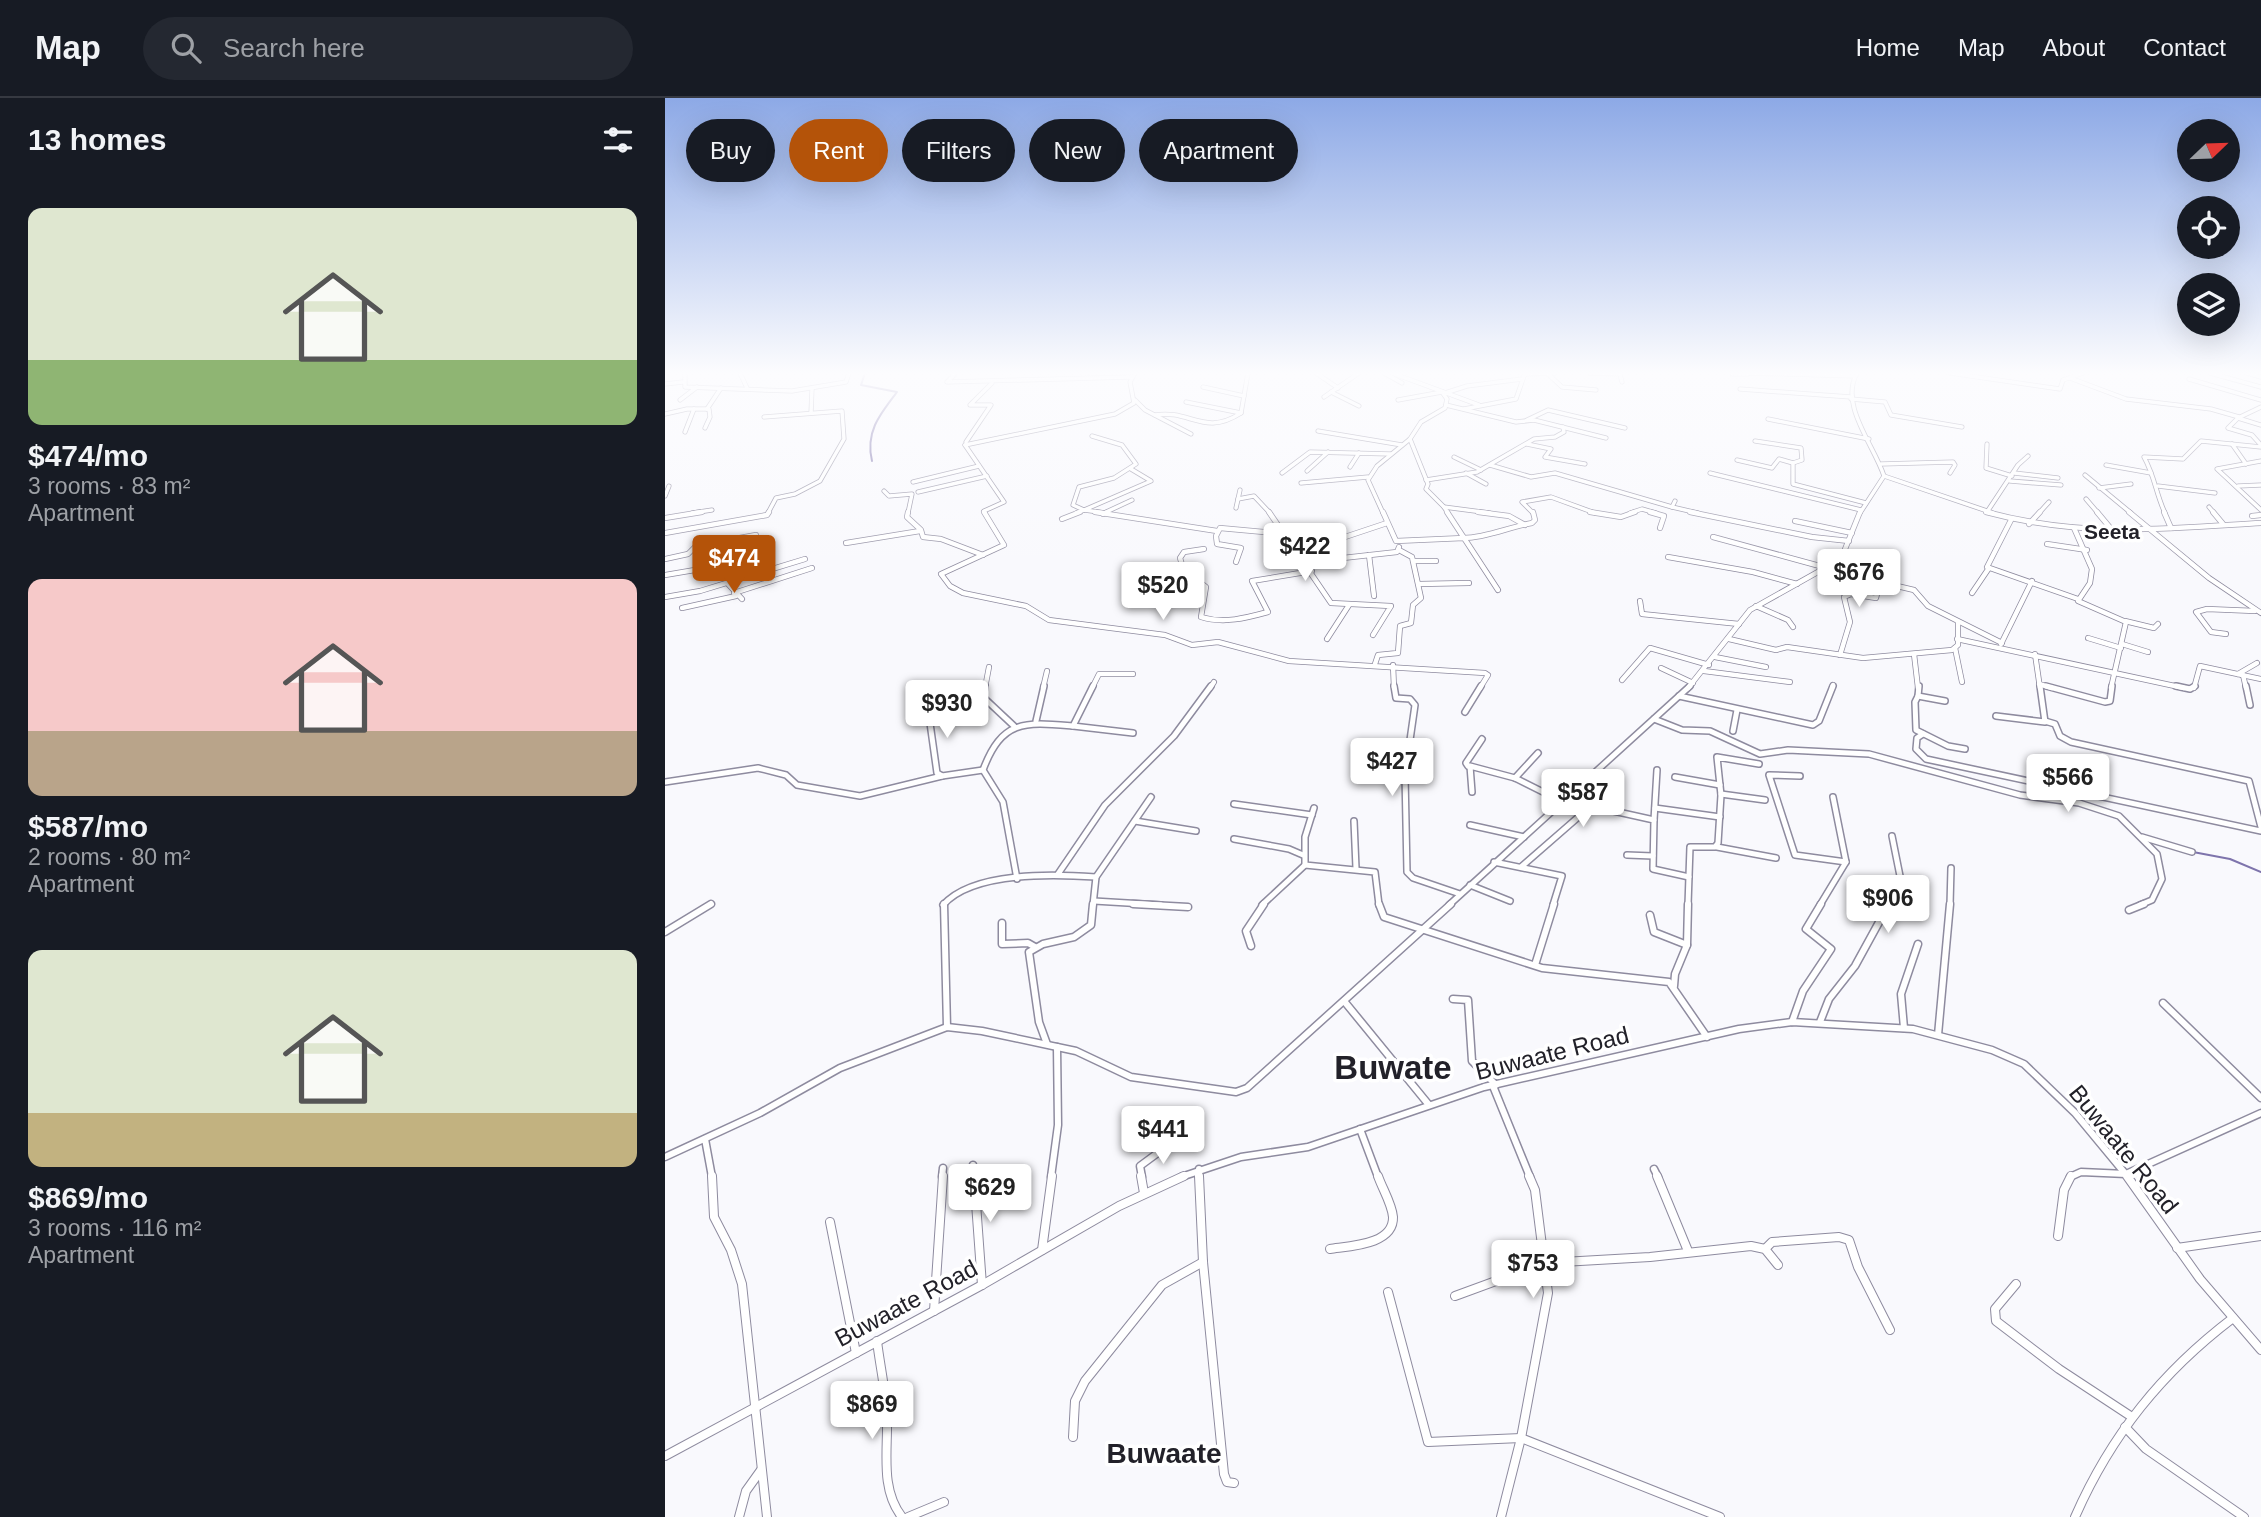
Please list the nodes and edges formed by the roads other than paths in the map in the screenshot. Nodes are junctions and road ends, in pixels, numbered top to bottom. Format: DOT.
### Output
graph roads {
  1 [pos="844,439"];
  2 [pos="969,439"];
  3 [pos="987,439"];
  4 [pos="1106,439"];
  5 [pos="1367,439"];
  6 [pos="1410,439"];
  7 [pos="1538,439"];
  8 [pos="1869,439"];
  9 [pos="1755,441"];
  10 [pos="967,443"];
  11 [pos="1527,444"];
  12 [pos="1987,444"];
  13 [pos="2232,444"];
  14 [pos="1402,445"];
  15 [pos="2261,446"];
  16 [pos="1328,452"];
  17 [pos="1359,453"];
  18 [pos="1391,454"];
  19 [pos="2028,456"];
  20 [pos="1454,457"];
  21 [pos="1737,460"];
  22 [pos="2261,461"];
  23 [pos="1793,463"];
  24 [pos="1585,464"];
  25 [pos="1881,464"];
  26 [pos="2246,464"];
  27 [pos="2106,465"];
  28 [pos="2121,465"];
  29 [pos="979,466"];
  30 [pos="1490,466"];
  31 [pos="1350,467"];
  32 [pos="2113,467"];
  33 [pos="1131,469"];
  34 [pos="1481,470"];
  35 [pos="1307,471"];
  36 [pos="1282,473"];
  37 [pos="1950,473"];
  38 [pos="2151,473"];
  39 [pos="1466,474"];
  40 [pos="1710,474"];
  41 [pos="2085,475"];
  42 [pos="987,476"];
  43 [pos="1884,476"];
  44 [pos="1368,477"];
  45 [pos="2012,477"];
  46 [pos="2058,478"];
  47 [pos="1426,480"];
  48 [pos="913,482"];
  49 [pos="1301,483"];
  50 [pos="1486,484"];
  51 [pos="2131,484"];
  52 [pos="2061,485"];
  53 [pos="2261,485"];
  54 [pos="669,486"];
  55 [pos="2158,486"];
  56 [pos="2238,486"];
  57 [pos="2099,488"];
  58 [pos="1240,490"];
  59 [pos="884,491"];
  60 [pos="918,492"];
  61 [pos="2215,493"];
  62 [pos="665,496"];
  63 [pos="1238,499"];
  64 [pos="2086,499"];
  65 [pos="1132,500"];
  66 [pos="1675,501"];
  67 [pos="2049,502"];
  68 [pos="1866,503"];
  69 [pos="1444,507"];
  70 [pos="1672,507"];
  71 [pos="2209,507"];
  72 [pos="1236,508"];
  73 [pos="712,510"];
  74 [pos="1084,510"];
  75 [pos="1861,510"];
  76 [pos="2261,510"];
  77 [pos="1987,512"];
  78 [pos="1103,514"];
  79 [pos="2252,516"];
  80 [pos="2261,516"];
  81 [pos="665,518"];
  82 [pos="1062,519"];
  83 [pos="2011,520"];
  84 [pos="1795,521"];
  85 [pos="1387,523"];
  86 [pos="2261,523"];
  87 [pos="1812,524"];
  88 [pos="2029,524"];
  89 [pos="2223,524"];
  90 [pos="1525,525"];
  91 [pos="1660,528"];
  92 [pos="2074,528"];
  93 [pos="2171,528"];
  94 [pos="2112,530"];
  95 [pos="2149,530"];
  96 [pos="920,531"];
  97 [pos="1217,531"];
  98 [pos="665,533"];
  99 [pos="1811,533"];
  100 [pos="1853,533"];
  101 [pos="756,535"];
  102 [pos="1287,535"];
  103 [pos="1713,537"];
  104 [pos="1464,538"];
  105 [pos="1396,541"];
  106 [pos="1849,541"];
  107 [pos="846,543"];
  108 [pos="2047,544"];
  109 [pos="728,549"];
  110 [pos="1204,549"];
  111 [pos="1399,550"];
  112 [pos="2087,550"];
  113 [pos="1844,554"];
  114 [pos="983,555"];
  115 [pos="1369,555"];
  116 [pos="1668,557"];
  117 [pos="665,559"];
  118 [pos="805,559"];
  119 [pos="748,561"];
  120 [pos="1413,561"];
  121 [pos="1436,561"];
  122 [pos="1236,562"];
  123 [pos="1307,562"];
  124 [pos="722,565"];
  125 [pos="812,568"];
  126 [pos="1827,568"];
  127 [pos="1989,568"];
  128 [pos="1312,571"];
  129 [pos="665,575"];
  130 [pos="2032,581"];
  131 [pos="1879,582"];
  132 [pos="1468,583"];
  133 [pos="728,584"];
  134 [pos="1419,584"];
  135 [pos="1797,584"];
  136 [pos="1498,590"];
  137 [pos="1972,593"];
  138 [pos="737,596"];
  139 [pos="1374,596"];
  140 [pos="665,597"];
  141 [pos="2078,599"];
  142 [pos="1640,601"];
  143 [pos="1349,605"];
  144 [pos="1391,606"];
  145 [pos="1756,606"];
  146 [pos="682,608"];
  147 [pos="2260,612"];
  148 [pos="2125,621"];
  149 [pos="1958,622"];
  150 [pos="1739,624"];
  151 [pos="2158,624"];
  152 [pos="1793,627"];
  153 [pos="2226,634"];
  154 [pos="1373,635"];
  155 [pos="2088,638"];
  156 [pos="1327,639"];
  157 [pos="1729,639"];
  158 [pos="1957,639"];
  159 [pos="2001,645"];
  160 [pos="2121,646"];
  161 [pos="1955,648"];
  162 [pos="2148,652"];
  163 [pos="2035,653"];
  164 [pos="1914,654"];
  165 [pos="1840,655"];
  166 [pos="1715,657"];
  167 [pos="2257,663"];
  168 [pos="1375,664"];
  169 [pos="1392,665"];
  170 [pos="989,667"];
  171 [pos="1766,667"];
  172 [pos="1661,668"];
  173 [pos="1706,668"];
  174 [pos="1047,671"];
  175 [pos="2113,671"];
  176 [pos="1133,674"];
  177 [pos="2241,675"];
  178 [pos="2261,679"];
  179 [pos="1622,680"];
  180 [pos="1214,682"];
  181 [pos="1790,682"];
  182 [pos="1962,682"];
  183 [pos="1693,683"];
  184 [pos="2039,684"];
  185 [pos="930,685"];
  186 [pos="1833,685"];
  187 [pos="1679,696"];
  188 [pos="1919,696"];
  189 [pos="1945,701"];
  190 [pos="2250,705"];
  191 [pos="1737,710"];
  192 [pos="1465,712"];
  193 [pos="1996,716"];
  194 [pos="1654,719"];
  195 [pos="1035,721"];
  196 [pos="2045,721"];
  197 [pos="1014,726"];
  198 [pos="1073,726"];
  199 [pos="1733,731"];
  200 [pos="1133,733"];
  201 [pos="1923,734"];
  202 [pos="1482,739"];
  203 [pos="1965,749"];
  204 [pos="1538,753"];
  205 [pos="1759,764"];
  206 [pos="1468,766"];
  207 [pos="983,770"];
  208 [pos="1657,770"];
  209 [pos="942,776"];
  210 [pos="1800,776"];
  211 [pos="1675,777"];
  212 [pos="1515,778"];
  213 [pos="665,782"];
  214 [pos="1720,785"];
  215 [pos="1472,792"];
  216 [pos="1721,793"];
  217 [pos="1151,797"];
  218 [pos="1833,797"];
  219 [pos="1765,800"];
  220 [pos="1561,802"];
  221 [pos="1234,804"];
  222 [pos="1314,808"];
  223 [pos="1655,808"];
  224 [pos="1312,815"];
  225 [pos="1720,817"];
  226 [pos="1654,820"];
  227 [pos="1135,821"];
  228 [pos="1354,821"];
  229 [pos="1470,825"];
  230 [pos="2261,829"];
  231 [pos="1196,831"];
  232 [pos="1892,836"];
  233 [pos="2139,836"];
  234 [pos="1524,837"];
  235 [pos="1234,839"];
  236 [pos="1717,847"];
  237 [pos="2192,852"];
  238 [pos="1303,855"];
  239 [pos="1627,855"];
  240 [pos="1653,856"];
  241 [pos="1776,858"];
  242 [pos="1494,862"];
  243 [pos="1846,862"];
  244 [pos="1305,865"];
  245 [pos="1521,867"];
  246 [pos="1356,868"];
  247 [pos="1951,868"];
  248 [pos="1058,874"];
  249 [pos="1096,877"];
  250 [pos="1689,877"];
  251 [pos="1017,879"];
  252 [pos="1470,885"];
  253 [pos="1460,894"];
  254 [pos="1094,901"];
  255 [pos="1510,901"];
  256 [pos="712,904"];
  257 [pos="1188,907"];
  258 [pos="2129,910"];
  259 [pos="1650,915"];
  260 [pos="1002,923"];
  261 [pos="1421,929"];
  262 [pos="665,932"];
  263 [pos="1918,944"];
  264 [pos="1686,945"];
  265 [pos="1251,946"];
  266 [pos="1035,947"];
  267 [pos="1535,965"];
  268 [pos="1675,986"];
  269 [pos="1453,999"];
  270 [pos="1344,1002"];
  271 [pos="2163,1003"];
  272 [pos="1792,1022"];
  273 [pos="1820,1023"];
  274 [pos="947,1027"];
  275 [pos="1904,1028"];
  276 [pos="1938,1035"];
  277 [pos="1707,1037"];
  278 [pos="1047,1044"];
  279 [pos="1056,1047"];
  280 [pos="1494,1085"];
  281 [pos="2261,1098"];
  282 [pos="1429,1105"];
  283 [pos="2261,1113"];
  284 [pos="1360,1129"];
  285 [pos="1178,1138"];
  286 [pos="705,1139"];
  287 [pos="665,1157"];
  288 [pos="973,1165"];
  289 [pos="943,1168"];
  290 [pos="1199,1169"];
  291 [pos="1654,1169"];
  292 [pos="2126,1174"];
  293 [pos="1144,1193"];
  294 [pos="830,1222"];
  295 [pos="2058,1236"];
  296 [pos="2261,1236"];
  297 [pos="2177,1248"];
  298 [pos="1330,1249"];
  299 [pos="1765,1249"];
  300 [pos="1042,1250"];
  301 [pos="1688,1251"];
  302 [pos="1203,1262"];
  303 [pos="1545,1263"];
  304 [pos="1778,1265"];
  305 [pos="2016,1284"];
  306 [pos="982,1285"];
  307 [pos="1388,1292"];
  308 [pos="1455,1296"];
  309 [pos="934,1311"];
  310 [pos="2233,1318"];
  311 [pos="1890,1330"];
  312 [pos="877,1341"];
  313 [pos="2261,1350"];
  314 [pos="856,1353"];
  315 [pos="757,1405"];
  316 [pos="2132,1417"];
  317 [pos="2125,1427"];
  318 [pos="1073,1437"];
  319 [pos="1521,1438"];
  320 [pos="665,1456"];
  321 [pos="761,1470"];
  322 [pos="1234,1483"];
  323 [pos="944,1502"];
  324 [pos="739,1517"];
  325 [pos="767,1517"];
  326 [pos="902,1517"];
  327 [pos="908,1517"];
  328 [pos="1501,1517"];
  329 [pos="1720,1517"];
  330 [pos="2075,1517"];
  331 [pos="2244,1517"];
  1 -- 98 [label="street"];
  2 -- 10 [label="street"];
  3 -- 10 [label="street"];
  4 -- 33 [label="street"];
  5 -- 14 [label="street"];
  6 -- 14 [label="street"];
  6 -- 47 [label="street"];
  7 -- 11 [label="street"];
  8 -- 25 [label="street"];
  9 -- 23 [label="street"];
  10 -- 29 [label="street"];
  11 -- 24 [label="street"];
  11 -- 30 [label="street"];
  12 -- 45 [label="street"];
  13 -- 15 [label="street"];
  13 -- 26 [label="street"];
  13 -- 38 [label="street"];
  14 -- 18 [label="street"];
  16 -- 17 [label="street"];
  16 -- 35 [label="street"];
  16 -- 36 [label="street"];
  17 -- 18 [label="street"];
  17 -- 31 [label="street"];
  18 -- 44 [label="street"];
  19 -- 45 [label="street"];
  20 -- 34 [label="street"];
  21 -- 23 [label="street"];
  22 -- 26 [label="street"];
  23 -- 68 [label="street"];
  25 -- 37 [label="street"];
  25 -- 43 [label="street"];
  26 -- 56 [label="street"];
  27 -- 32 [label="street"];
  28 -- 32 [label="street"];
  29 -- 42 [label="street"];
  29 -- 48 [label="street"];
  30 -- 34 [label="street"];
  30 -- 70 [label="street"];
  32 -- 38 [label="street"];
  33 -- 74 [label="street"];
  33 -- 74 [label="street"];
  34 -- 39 [label="street"];
  38 -- 55 [label="street"];
  39 -- 47 [label="street"];
  39 -- 50 [label="street"];
  40 -- 75 [label="street"];
  41 -- 57 [label="street"];
  42 -- 60 [label="street"];
  42 -- 114 [label="street"];
  43 -- 68 [label="street"];
  43 -- 77 [label="street"];
  44 -- 49 [label="street"];
  44 -- 85 [label="street"];
  45 -- 46 [label="street"];
  45 -- 52 [label="street"];
  45 -- 77 [label="street"];
  47 -- 69 [label="street"];
  51 -- 57 [label="street"];
  53 -- 56 [label="street"];
  54 -- 62 [label="street"];
  55 -- 61 [label="street"];
  55 -- 93 [label="street"];
  56 -- 76 [label="street"];
  57 -- 95 [label="street"];
  58 -- 63 [label="street"];
  59 -- 96 [label="street"];
  63 -- 72 [label="street"];
  63 -- 102 [label="street"];
  64 -- 94 [label="street"];
  65 -- 78 [label="street"];
  66 -- 70 [label="street"];
  67 -- 88 [label="street"];
  68 -- 75 [label="street"];
  69 -- 90 [label="street"];
  69 -- 104 [label="street"];
  70 -- 106 [label="street"];
  71 -- 89 [label="street"];
  73 -- 81 [label="street"];
  74 -- 78 [label="street"];
  74 -- 82 [label="street"];
  75 -- 100 [label="street"];
  77 -- 83 [label="street"];
  78 -- 97 [label="street"];
  79 -- 80 [label="street"];
  83 -- 88 [label="street"];
  83 -- 127 [label="street"];
  84 -- 87 [label="street"];
  85 -- 102 [label="street"];
  85 -- 105 [label="street"];
  86 -- 89 [label="street"];
  87 -- 99 [label="street"];
  87 -- 100 [label="street"];
  88 -- 92 [label="street"];
  89 -- 93 [label="street"];
  90 -- 91 [label="street"];
  90 -- 104 [label="street"];
  92 -- 94 [label="street"];
  92 -- 112 [label="street"];
  93 -- 95 [label="street"];
  94 -- 95 [label="street"];
  95 -- 147 [label="street"];
  96 -- 107 [label="street"];
  96 -- 114 [label="street"];
  97 -- 102 [label="street"];
  97 -- 122 [label="street"];
  100 -- 106 [label="street"];
  101 -- 117 [label="street"];
  102 -- 123 [label="street"];
  103 -- 126 [label="street"];
  104 -- 105 [label="street"];
  104 -- 136 [label="street"];
  105 -- 111 [label="street"];
  106 -- 113 [label="street"];
  108 -- 112 [label="street"];
  109 -- 124 [label="street"];
  110 -- 128 [label="street"];
  111 -- 115 [label="street"];
  111 -- 120 [label="street"];
  112 -- 141 [label="street"];
  113 -- 126 [label="street"];
  113 -- 131 [label="street"];
  114 -- 168 [label="street"];
  115 -- 123 [label="street"];
  115 -- 139 [label="street"];
  116 -- 135 [label="street"];
  118 -- 133 [label="street"];
  119 -- 124 [label="street"];
  120 -- 121 [label="street"];
  120 -- 134 [label="street"];
  123 -- 128 [label="street"];
  124 -- 129 [label="street"];
  125 -- 138 [label="street"];
  126 -- 135 [label="street"];
  127 -- 130 [label="street"];
  127 -- 137 [label="street"];
  128 -- 143 [label="street"];
  130 -- 141 [label="street"];
  130 -- 159 [label="street"];
  131 -- 149 [label="street"];
  131 -- 165 [label="street"];
  132 -- 134 [label="street"];
  133 -- 138 [label="street"];
  133 -- 140 [label="street"];
  134 -- 168 [label="street"];
  135 -- 145 [label="street"];
  138 -- 146 [label="street"];
  141 -- 148 [label="street"];
  142 -- 150 [label="street"];
  143 -- 144 [label="street"];
  143 -- 156 [label="street"];
  144 -- 154 [label="street"];
  145 -- 150 [label="street"];
  145 -- 152 [label="street"];
  147 -- 153 [label="street"];
  148 -- 151 [label="street"];
  148 -- 160 [label="street"];
  149 -- 158 [label="street"];
  149 -- 159 [label="street"];
  150 -- 157 [label="street"];
  155 -- 160 [label="street"];
  157 -- 165 [label="street"];
  157 -- 166 [label="street"];
  158 -- 159 [label="street"];
  158 -- 161 [label="street"];
  159 -- 163 [label="street"];
  160 -- 162 [label="street"];
  160 -- 175 [label="street"];
  161 -- 164 [label="street"];
  161 -- 182 [label="street"];
  163 -- 175 [label="street"];
  163 -- 184 [label="street"];
  164 -- 165 [label="street"];
  164 -- 188 [label="street"];
  166 -- 171 [label="street"];
  166 -- 173 [label="street"];
  167 -- 177 [label="street"];
  168 -- 169 [label="street"];
  169 -- 192 [label="street"];
  169 -- 253 [label="street"];
  170 -- 197 [label="street"];
  172 -- 183 [label="street"];
  173 -- 179 [label="street"];
  173 -- 181 [label="street"];
  173 -- 183 [label="street"];
  174 -- 195 [label="street"];
  175 -- 177 [label="street"];
  175 -- 184 [label="street"];
  176 -- 198 [label="street"];
  177 -- 178 [label="street"];
  177 -- 190 [label="street"];
  180 -- 248 [label="street"];
  183 -- 187 [label="street"];
  184 -- 196 [label="street"];
  185 -- 209 [label="street"];
  186 -- 191 [label="street"];
  187 -- 191 [label="street"];
  187 -- 194 [label="street"];
  188 -- 189 [label="street"];
  188 -- 201 [label="street"];
  191 -- 199 [label="street"];
  193 -- 196 [label="street"];
  194 -- 220 [label="street"];
  194 -- 233 [label="street"];
  195 -- 197 [label="street"];
  195 -- 198 [label="street"];
  196 -- 230 [label="street"];
  197 -- 207 [label="street"];
  198 -- 200 [label="street"];
  201 -- 203 [label="street"];
  201 -- 230 [label="street"];
  202 -- 206 [label="street"];
  204 -- 212 [label="street"];
  205 -- 214 [label="street"];
  206 -- 212 [label="street"];
  206 -- 215 [label="street"];
  207 -- 209 [label="street"];
  207 -- 251 [label="street"];
  208 -- 223 [label="street"];
  209 -- 213 [label="street"];
  210 -- 243 [label="street"];
  211 -- 214 [label="street"];
  212 -- 220 [label="street"];
  214 -- 216 [label="street"];
  216 -- 219 [label="street"];
  216 -- 225 [label="street"];
  217 -- 227 [label="street"];
  218 -- 243 [label="street"];
  220 -- 234 [label="street"];
  221 -- 224 [label="street"];
  222 -- 224 [label="street"];
  223 -- 225 [label="street"];
  223 -- 226 [label="street"];
  224 -- 238 [label="street"];
  225 -- 236 [label="street"];
  226 -- 240 [label="street"];
  226 -- 245 [label="street"];
  227 -- 231 [label="street"];
  227 -- 249 [label="street"];
  228 -- 246 [label="street"];
  229 -- 234 [label="street"];
  232 -- 273 [label="street"];
  233 -- 237 [label="street"];
  233 -- 258 [label="street"];
  234 -- 242 [label="street"];
  235 -- 238 [label="street"];
  236 -- 241 [label="street"];
  236 -- 250 [label="street"];
  238 -- 244 [label="street"];
  239 -- 240 [label="street"];
  240 -- 250 [label="street"];
  242 -- 245 [label="street"];
  242 -- 252 [label="street"];
  243 -- 272 [label="street"];
  244 -- 246 [label="street"];
  244 -- 265 [label="street"];
  245 -- 267 [label="street"];
  246 -- 261 [label="street"];
  247 -- 276 [label="street"];
  248 -- 249 [label="street"];
  248 -- 251 [label="street"];
  249 -- 254 [label="street"];
  250 -- 264 [label="street"];
  251 -- 274 [label="street"];
  252 -- 253 [label="street"];
  252 -- 255 [label="street"];
  253 -- 261 [label="street"];
  254 -- 257 [label="street"];
  254 -- 266 [label="street"];
  256 -- 262 [label="street"];
  259 -- 264 [label="street"];
  260 -- 266 [label="street"];
  261 -- 267 [label="street"];
  261 -- 270 [label="street"];
  263 -- 275 [label="street"];
  264 -- 268 [label="street"];
  266 -- 278 [label="street"];
  267 -- 268 [label="street"];
  268 -- 277 [label="street"];
  269 -- 280 [label="street"];
  270 -- 279 [label="street"];
  270 -- 282 [label="street"];
  271 -- 281 [label="street"];
  272 -- 273 [label="street, Buwaate Road"];
  272 -- 277 [label="street, Buwaate Road"];
  273 -- 275 [label="street, Buwaate Road"];
  274 -- 278 [label="street"];
  274 -- 286 [label="street"];
  275 -- 276 [label="street, Buwaate Road"];
  276 -- 292 [label="street, Buwaate Road"];
  277 -- 280 [label="street, Buwaate Road"];
  278 -- 279 [label="street"];
  279 -- 300 [label="street"];
  280 -- 282 [label="street, Buwaate Road"];
  280 -- 303 [label="street"];
  282 -- 284 [label="street, Buwaate Road"];
  283 -- 292 [label="street"];
  284 -- 290 [label="street, Buwaate Road"];
  284 -- 298 [label="street"];
  285 -- 293 [label="street"];
  286 -- 287 [label="street"];
  286 -- 315 [label="street"];
  288 -- 306 [label="street"];
  289 -- 309 [label="street"];
  290 -- 293 [label="street, Buwaate Road"];
  290 -- 302 [label="street"];
  291 -- 301 [label="street"];
  292 -- 295 [label="street"];
  292 -- 297 [label="street, Buwaate Road"];
  293 -- 300 [label="street, Buwaate Road"];
  294 -- 314 [label="street"];
  296 -- 297 [label="street"];
  297 -- 310 [label="street, Buwaate Road"];
  299 -- 301 [label="street"];
  299 -- 304 [label="street"];
  299 -- 311 [label="street"];
  300 -- 306 [label="street, Buwaate Road"];
  301 -- 303 [label="street"];
  302 -- 318 [label="street"];
  302 -- 322 [label="street"];
  303 -- 308 [label="street"];
  303 -- 319 [label="street"];
  305 -- 316 [label="street"];
  306 -- 309 [label="street, Buwaate Road"];
  307 -- 319 [label="street"];
  309 -- 312 [label="street, Buwaate Road"];
  310 -- 313 [label="street, Buwaate Road"];
  310 -- 316 [label="street"];
  312 -- 314 [label="street, Buwaate Road"];
  312 -- 326 [label="street"];
  314 -- 315 [label="street, Buwaate Road"];
  315 -- 320 [label="street, Buwaate Road"];
  315 -- 321 [label="street"];
  316 -- 317 [label="street"];
  317 -- 330 [label="street"];
  317 -- 331 [label="street"];
  319 -- 328 [label="street"];
  319 -- 329 [label="street"];
  321 -- 324 [label="street"];
  321 -- 325 [label="street"];
  323 -- 327 [label="street"];
}
